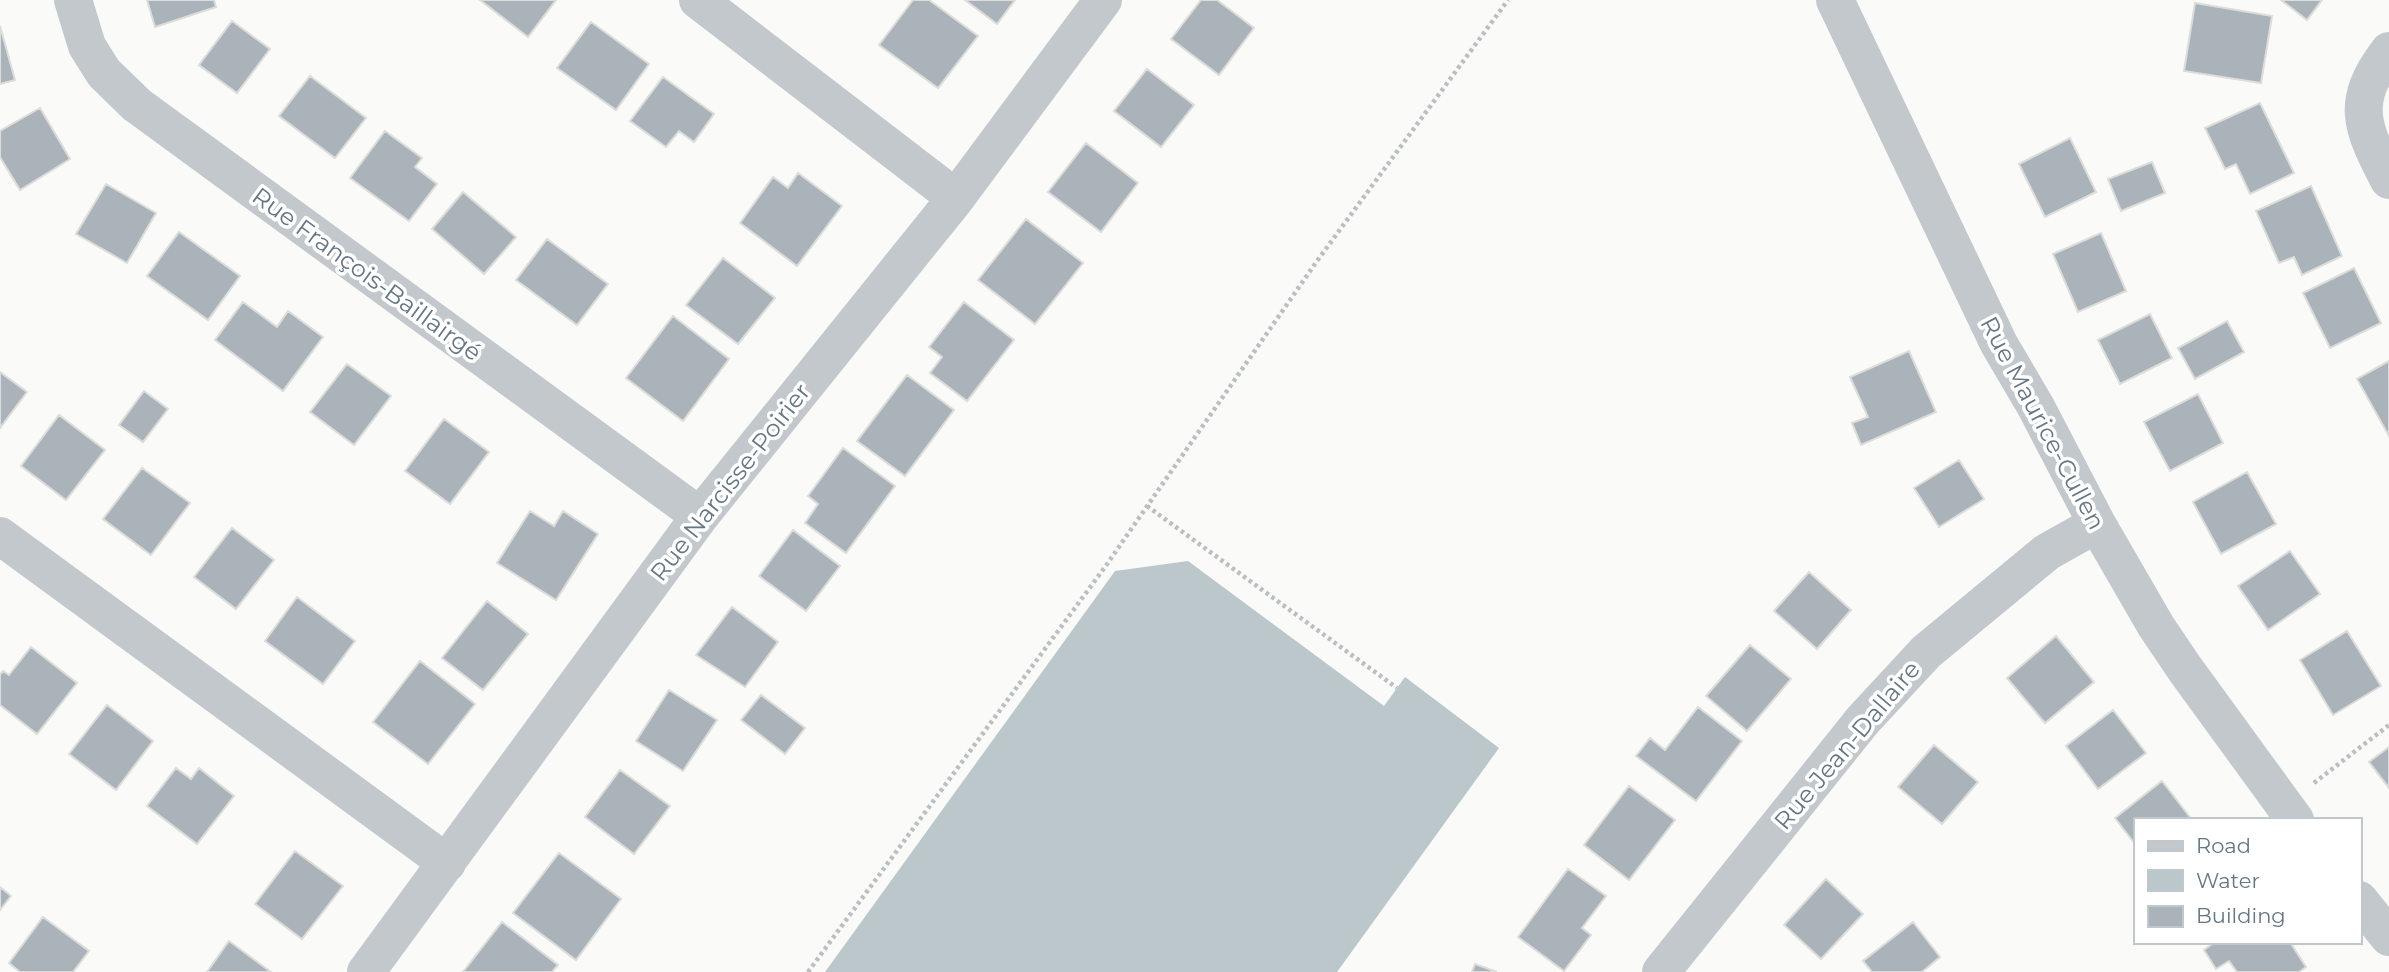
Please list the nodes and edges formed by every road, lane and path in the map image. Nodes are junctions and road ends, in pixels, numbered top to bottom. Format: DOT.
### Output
graph roads {
  1 [pos="73,0"];
  2 [pos="698,0"];
  3 [pos="1103,0"];
  4 [pos="1508,0"];
  5 [pos="1835,0"];
  6 [pos="2389,51"];
  7 [pos="2389,180"];
  8 [pos="956,198"];
  9 [pos="1147,506"];
  10 [pos="699,516"];
  11 [pos="2097,524"];
  12 [pos="0,536"];
  13 [pos="1397,688"];
  14 [pos="2389,725"];
  15 [pos="2314,783"];
  16 [pos="2294,818"];
  17 [pos="447,863"];
  18 [pos="2361,902"];
  19 [pos="2389,937"];
  20 [pos="1666,970"];
  21 [pos="366,972"];
  22 [pos="808,972"];
  1 -- 10 [label="street, Rue François-Baillairgé"];
  2 -- 8 [label="street"];
  3 -- 8 [label="street, Rue Narcisse-Poirier"];
  4 -- 9 [label="path"];
  5 -- 11 [label="street, Rue Maurice-Cullen"];
  6 -- 7 [label="street"];
  8 -- 10 [label="street, Rue Narcisse-Poirier"];
  9 -- 13 [label="path"];
  9 -- 22 [label="path"];
  10 -- 17 [label="street, Rue Narcisse-Poirier"];
  11 -- 16 [label="street, Rue Maurice-Cullen"];
  11 -- 20 [label="street, Rue Jean-Dallaire"];
  12 -- 17 [label="street"];
  14 -- 15 [label="path"];
  17 -- 21 [label="street, Rue Narcisse-Poirier"];
  18 -- 19 [label="street"];
}
